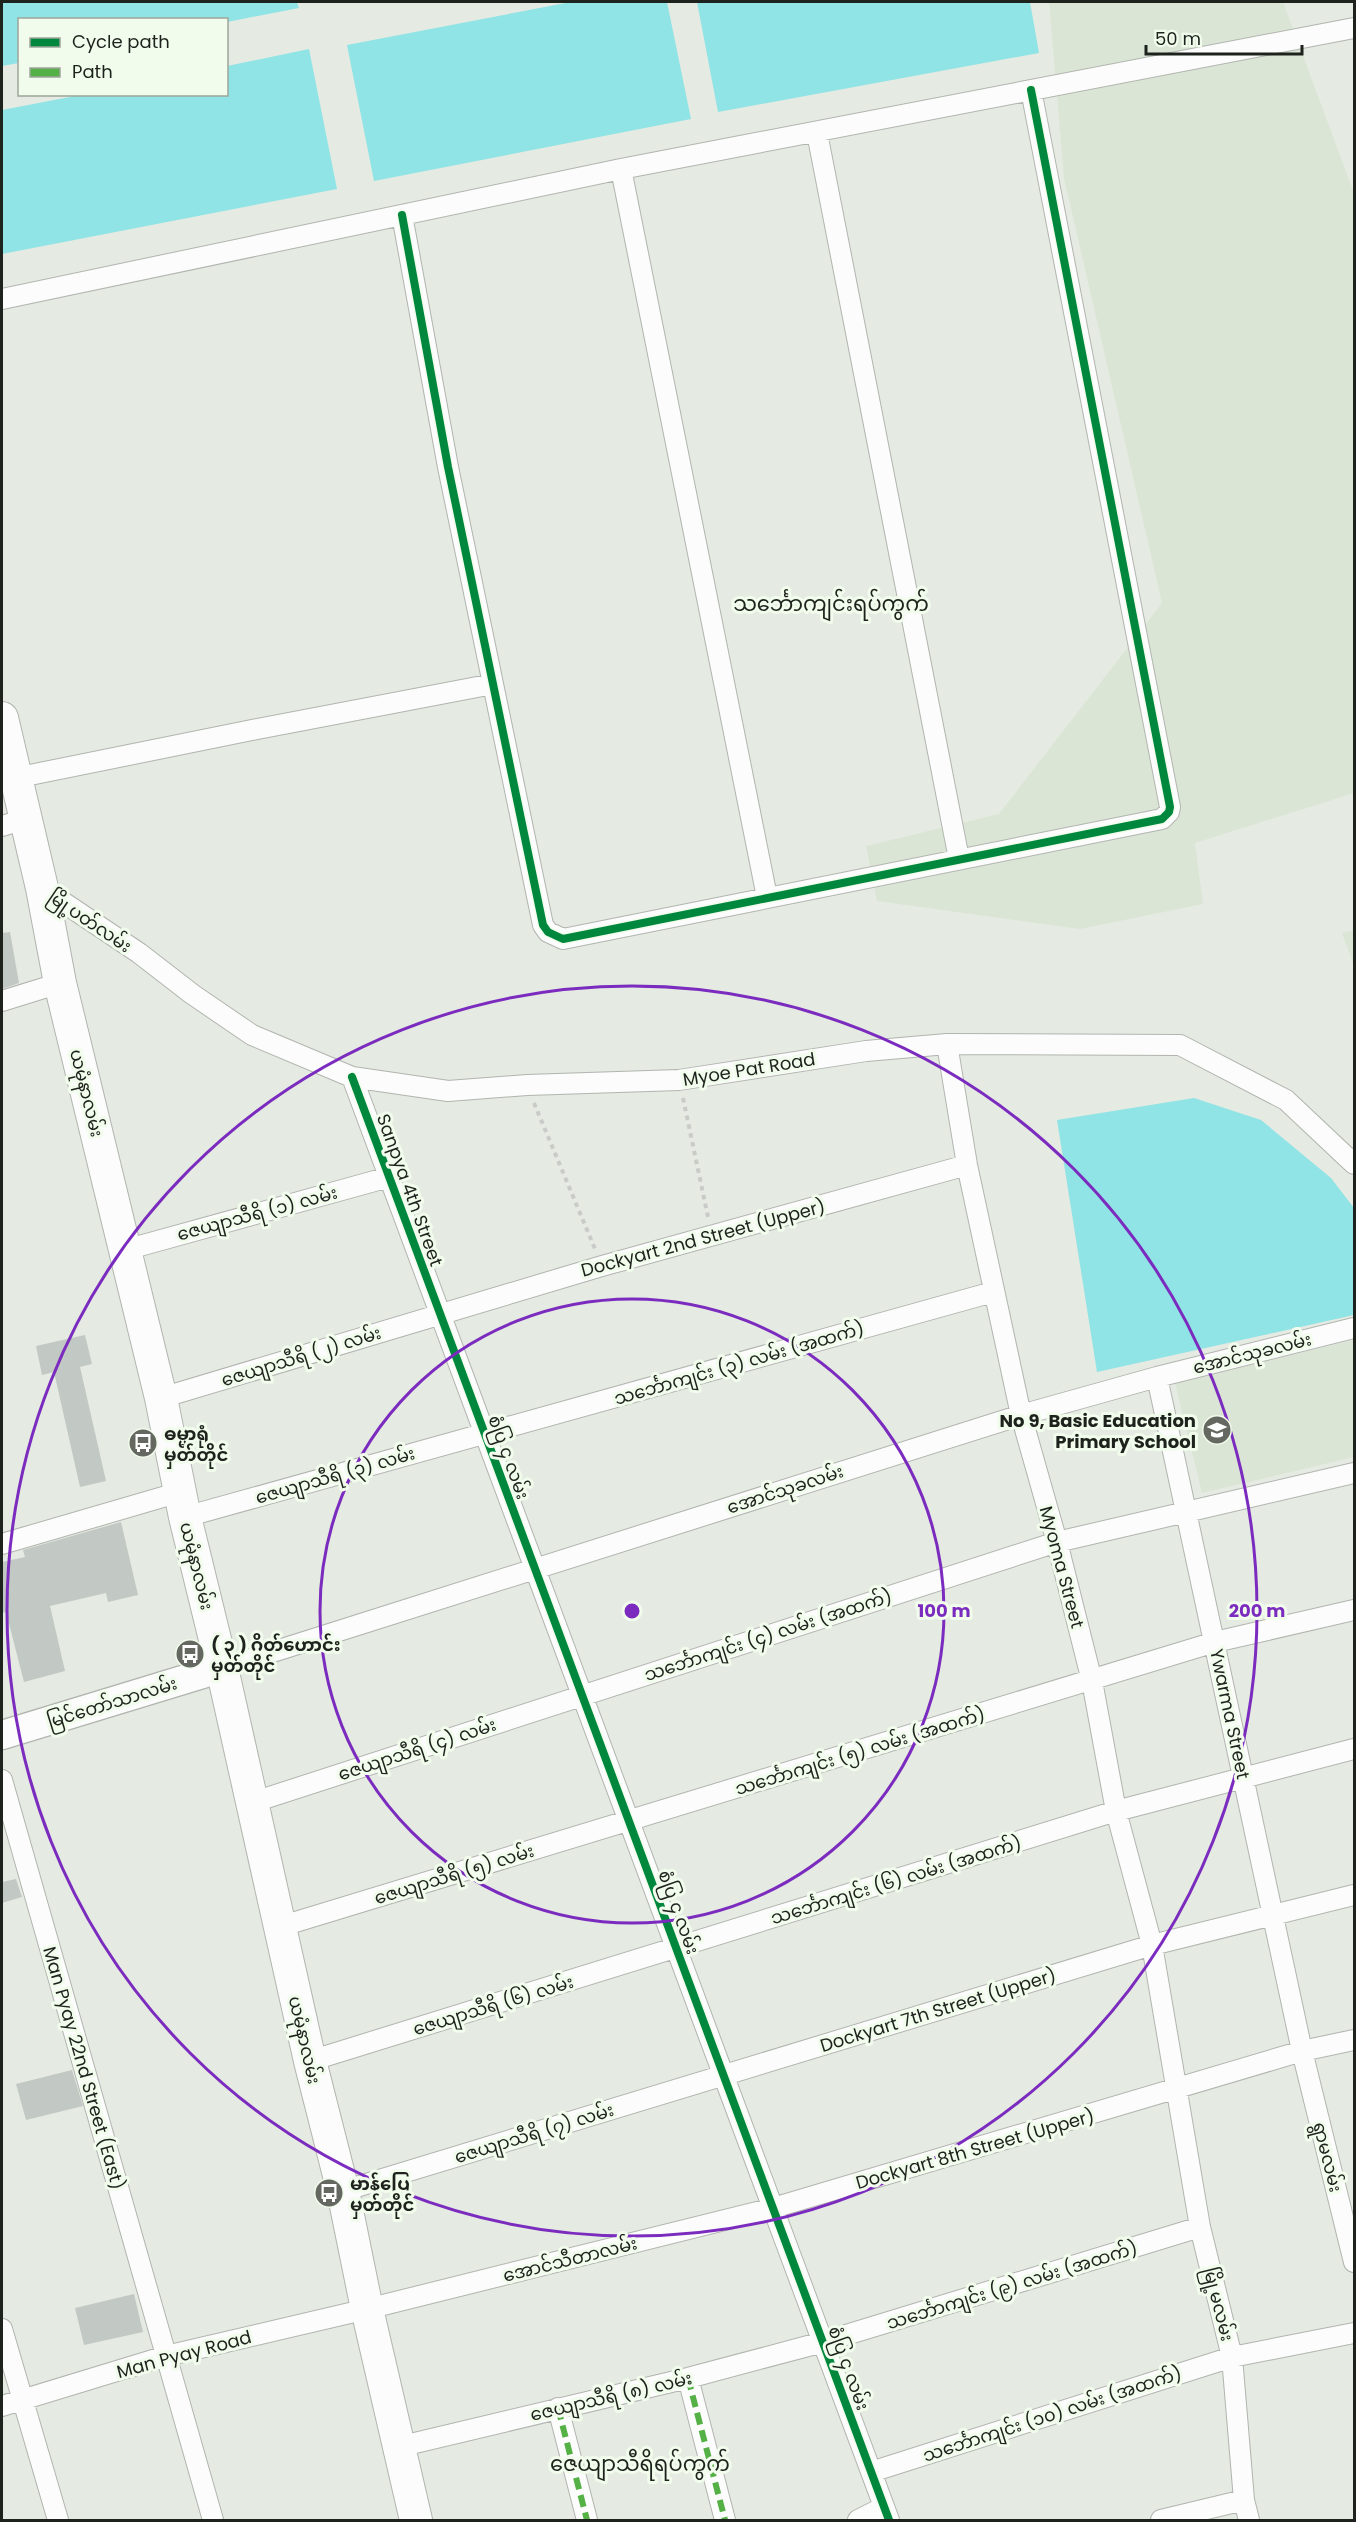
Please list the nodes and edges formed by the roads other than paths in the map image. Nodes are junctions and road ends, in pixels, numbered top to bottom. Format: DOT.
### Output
graph roads {
  1 [pos="1354,28"];
  2 [pos="1031,90"];
  3 [pos="817,133"];
  4 [pos="621,170"];
  5 [pos="402,215"];
  6 [pos="2,299"];
  7 [pos="493,684"];
  8 [pos="2,718"];
  9 [pos="15,778"];
  10 [pos="13,822"];
  11 [pos="959,859"];
  12 [pos="42,888"];
  13 [pos="767,897"];
  14 [pos="139,953"];
  15 [pos="60,983"];
  16 [pos="2,1001"];
  17 [pos="947,1044"];
  18 [pos="352,1077"];
  19 [pos="1354,1164"];
  20 [pos="967,1165"];
  21 [pos="389,1177"];
  22 [pos="124,1250"];
  23 [pos="993,1292"];
  24 [pos="440,1314"];
  25 [pos="1354,1328"];
  26 [pos="1157,1377"];
  27 [pos="161,1398"];
  28 [pos="1020,1415"];
  29 [pos="484,1433"];
  30 [pos="1354,1473"];
  31 [pos="182,1504"];
  32 [pos="1185,1512"];
  33 [pos="1057,1542"];
  34 [pos="2,1544"];
  35 [pos="535,1569"];
  36 [pos="1354,1610"];
  37 [pos="1215,1642"];
  38 [pos="222,1668"];
  39 [pos="1092,1681"];
  40 [pos="582,1696"];
  41 [pos="2,1735"];
  42 [pos="1354,1749"];
  43 [pos="1242,1776"];
  44 [pos="2,1780"];
  45 [pos="251,1803"];
  46 [pos="1116,1811"];
  47 [pos="629,1821"];
  48 [pos="1354,1895"];
  49 [pos="1273,1914"];
  50 [pos="279,1927"];
  51 [pos="1152,1945"];
  52 [pos="677,1948"];
  53 [pos="1354,2040"];
  54 [pos="1302,2051"];
  55 [pos="310,2061"];
  56 [pos="724,2075"];
  57 [pos="1176,2090"];
  58 [pos="344,2192"];
  59 [pos="773,2208"];
  60 [pos="1200,2227"];
  61 [pos="1354,2262"];
  62 [pos="367,2309"];
  63 [pos="2,2329"];
  64 [pos="1354,2333"];
  65 [pos="823,2342"];
  66 [pos="166,2356"];
  67 [pos="1232,2357"];
  68 [pos="688,2378"];
  69 [pos="23,2400"];
  70 [pos="2,2406"];
  71 [pos="558,2408"];
  72 [pos="398,2446"];
  73 [pos="872,2472"];
  74 [pos="1244,2500"];
  75 [pos="887,2514"];
  76 [pos="58,2520"];
  77 [pos="213,2520"];
  78 [pos="416,2520"];
  79 [pos="588,2520"];
  80 [pos="725,2520"];
  81 [pos="858,2520"];
  82 [pos="1161,2520"];
  83 [pos="1249,2520"];
  1 -- 2 [label="street"];
  2 -- 3 [label="street"];
  2 -- 11 [label="street"];
  3 -- 4 [label="street"];
  3 -- 11 [label="street"];
  4 -- 5 [label="street"];
  4 -- 13 [label="street"];
  5 -- 6 [label="street"];
  5 -- 7 [label="street"];
  7 -- 9 [label="street"];
  7 -- 13 [label="street"];
  8 -- 9 [label="main road, ယမုံနာလမ်း"];
  9 -- 10 [label="main road, ယမုံနာလမ်း"];
  10 -- 12 [label="main road, ယမုံနာလမ်း"];
  11 -- 13 [label="street"];
  12 -- 14 [label="street, မြို့ပတ်လမ်း"];
  12 -- 15 [label="main road, ယမုံနာလမ်း"];
  14 -- 18 [label="street, Myoe Pat Road"];
  15 -- 16 [label="street"];
  15 -- 22 [label="main road, ယမုံနာလမ်း"];
  17 -- 18 [label="street, Myoe Pat Road"];
  17 -- 19 [label="street, Myoe Pat Road"];
  17 -- 20 [label="street, Myoma Street"];
  18 -- 21 [label="street, Sanpya 4th Street"];
  20 -- 23 [label="street, Myoma Street"];
  20 -- 24 [label="street, Dockyart 2nd Street (Upper)"];
  21 -- 22 [label="street, ဇေယျာသီရိ (၁) လမ်း"];
  21 -- 24 [label="street, Sanpya 4th Street"];
  22 -- 27 [label="main road, ယမုံနာလမ်း"];
  23 -- 28 [label="street, Myoma Street"];
  23 -- 29 [label="street, သင်္ဘောကျင်း (၃) လမ်း (အထက်)"];
  24 -- 27 [label="street, ဇေယျာသီရိ (၂) လမ်း"];
  24 -- 29 [label="street, စံပြ ၄ လမ်း"];
  25 -- 26 [label="street, အောင်သုခလမ်း"];
  26 -- 28 [label="street, အောင်သုခလမ်း"];
  26 -- 32 [label="street, Ywarma Street"];
  27 -- 31 [label="main road, ယမုံနာလမ်း"];
  28 -- 33 [label="street, Myoma Street"];
  28 -- 35 [label="street, အောင်သုခလမ်း"];
  29 -- 31 [label="street, ဇေယျာသီရိ (၃) လမ်း"];
  29 -- 35 [label="street, စံပြ ၄ လမ်း"];
  30 -- 32 [label="street, သင်္ဘောကျင်း (၄) လမ်း (အထက်)"];
  31 -- 34 [label="street, ဇေယျာသီရိ (၃) လမ်း"];
  31 -- 38 [label="main road, ယမုံနာလမ်း"];
  32 -- 33 [label="street, သင်္ဘောကျင်း (၄) လမ်း (အထက်)"];
  32 -- 37 [label="street, Ywarma Street"];
  33 -- 39 [label="street, Myoma Street"];
  33 -- 40 [label="street, သင်္ဘောကျင်း (၄) လမ်း (အထက်)"];
  35 -- 38 [label="street, အောင်သုခလမ်း"];
  35 -- 40 [label="street, စံပြ ၄ လမ်း"];
  36 -- 37 [label="street, သင်္ဘောကျင်း (၅) လမ်း (အထက်)"];
  37 -- 39 [label="street, သင်္ဘောကျင်း (၅) လမ်း (အထက်)"];
  37 -- 43 [label="street, Ywarma Street"];
  38 -- 41 [label="main road, မြင်တော်သာလမ်း"];
  38 -- 45 [label="main road, ယမုံနာလမ်း"];
  39 -- 46 [label="street, Myoma Street"];
  39 -- 47 [label="street, သင်္ဘောကျင်း (၅) လမ်း (အထက်)"];
  40 -- 45 [label="street, ဇေယျာသီရိ (၄) လမ်း"];
  40 -- 47 [label="street, စံပြ ၄ လမ်း"];
  42 -- 43 [label="street, သင်္ဘောကျင်း (၆) လမ်း (အထက်)"];
  43 -- 46 [label="street, သင်္ဘောကျင်း (၆) လမ်း (အထက်)"];
  43 -- 49 [label="street, Ywarma Street"];
  44 -- 66 [label="street, Man Pyay 22nd Street (East)"];
  45 -- 50 [label="main road, ယမုံနာလမ်း"];
  46 -- 51 [label="street, Myoma Street"];
  46 -- 52 [label="street, သင်္ဘောကျင်း (၆) လမ်း (အထက်)"];
  47 -- 50 [label="street, ဇေယျာသီရိ (၅) လမ်း"];
  47 -- 52 [label="street, စံပြ ၄ လမ်း"];
  48 -- 49 [label="street, Dockyart 7th Street (Upper)"];
  49 -- 51 [label="street, Dockyart 7th Street (Upper)"];
  49 -- 54 [label="street, Ywarma Street"];
  50 -- 55 [label="main road, ယမုံနာလမ်း"];
  51 -- 56 [label="street, Dockyart 7th Street (Upper)"];
  51 -- 57 [label="street, Myoma Street"];
  52 -- 55 [label="street, ဇေယျာသီရိ (၆) လမ်း"];
  52 -- 56 [label="street, စံပြ ၄ လမ်း"];
  53 -- 54 [label="street, Dockyart 8th Street (Upper)"];
  54 -- 57 [label="street, Dockyart 8th Street (Upper)"];
  54 -- 61 [label="street, ရွာမလမ်း"];
  55 -- 58 [label="main road, ယမုံနာလမ်း"];
  56 -- 58 [label="street, ဇေယျာသီရိ (၇) လမ်း"];
  56 -- 59 [label="street, စံပြ ၄ လမ်း"];
  57 -- 59 [label="street, Dockyart 8th Street (Upper)"];
  57 -- 60 [label="street, မြို့မလမ်း"];
  58 -- 62 [label="main road, ယမုံနာလမ်း"];
  59 -- 62 [label="street, အောင်သီတာလမ်း"];
  59 -- 65 [label="street, စံပြ ၄ လမ်း"];
  60 -- 65 [label="street, သင်္ဘောကျင်း (၉) လမ်း (အထက်)"];
  60 -- 67 [label="street, မြို့မလမ်း"];
  62 -- 66 [label="street, Man Pyay Road"];
  62 -- 72 [label="main road, ယမုံနာလမ်း"];
  63 -- 69 [label="street"];
  64 -- 67 [label="street, သင်္ဘောကျင်း (၁၀) လမ်း (အထက်)"];
  65 -- 68 [label="street, ဇေယျာသီရိ (၈) လမ်း"];
  65 -- 73 [label="street, စံပြ ၄ လမ်း"];
  66 -- 69 [label="street, Man Pyay Road"];
  66 -- 77 [label="street, Man Pyay 22nd Street (East)"];
  67 -- 73 [label="street, သင်္ဘောကျင်း (၁၀) လမ်း (အထက်)"];
  67 -- 74 [label="street, မြို့မလမ်း"];
  68 -- 71 [label="street, ဇေယျာသီရိ (၈) လမ်း"];
  68 -- 80 [label="street"];
  69 -- 70 [label="street, Man Pyay Road"];
  69 -- 76 [label="street"];
  71 -- 72 [label="street, ဇေယျာသီရိ (၈) လမ်း"];
  71 -- 79 [label="street"];
  72 -- 78 [label="main road, ယမုံနာလမ်း"];
  73 -- 75 [label="street, စံပြ ၄ လမ်း"];
  74 -- 82 [label="street"];
  74 -- 83 [label="street, မြို့မလမ်း"];
  75 -- 81 [label="street"];
}
